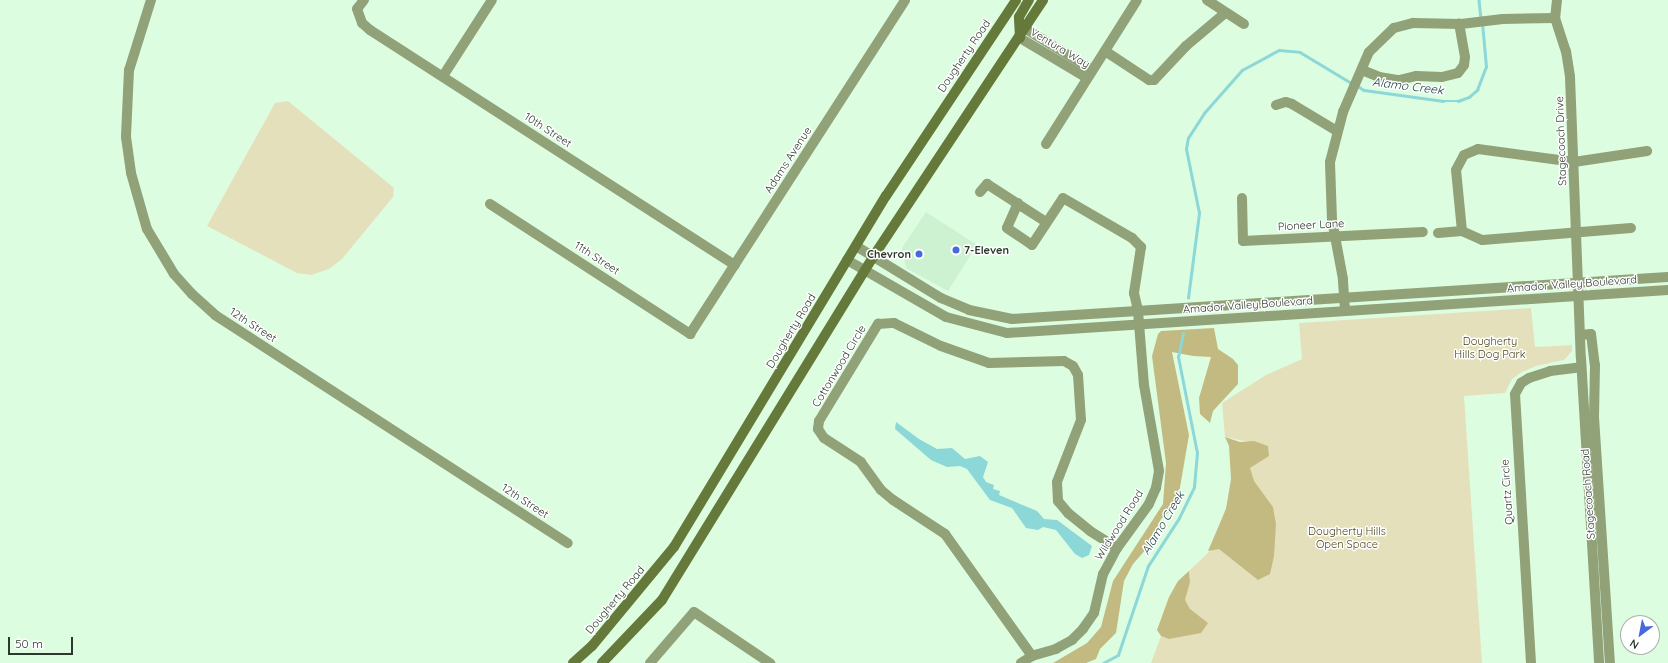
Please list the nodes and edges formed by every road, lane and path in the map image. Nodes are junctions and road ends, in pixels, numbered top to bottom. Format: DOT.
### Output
graph roads {
  1 [pos="151,0"];
  2 [pos="364,0"];
  3 [pos="492,0"];
  4 [pos="906,0"];
  5 [pos="1016,0"];
  6 [pos="1029,0"];
  7 [pos="1043,0"];
  8 [pos="1137,0"];
  9 [pos="1207,0"];
  10 [pos="1558,0"];
  11 [pos="1225,13"];
  12 [pos="1555,18"];
  13 [pos="1244,24"];
  14 [pos="1462,24"];
  15 [pos="1026,29"];
  16 [pos="1020,38"];
  17 [pos="1105,51"];
  18 [pos="1361,72"];
  19 [pos="1090,74"];
  20 [pos="443,76"];
  21 [pos="1276,105"];
  22 [pos="1337,131"];
  23 [pos="1046,144"];
  24 [pos="1647,151"];
  25 [pos="1574,162"];
  26 [pos="980,192"];
  27 [pos="1242,198"];
  28 [pos="1018,203"];
  29 [pos="490,204"];
  30 [pos="1046,222"];
  31 [pos="1631,228"];
  32 [pos="1462,231"];
  33 [pos="1423,232"];
  34 [pos="1438,233"];
  35 [pos="1576,233"];
  36 [pos="1335,236"];
  37 [pos="856,246"];
  38 [pos="873,257"];
  39 [pos="847,260"];
  40 [pos="735,265"];
  41 [pos="864,270"];
  42 [pos="1668,277"];
  43 [pos="1579,283"];
  44 [pos="1668,290"];
  45 [pos="1580,295"];
  46 [pos="1344,297"];
  47 [pos="1345,310"];
  48 [pos="1138,311"];
  49 [pos="1139,324"];
  50 [pos="690,334"];
  51 [pos="1580,335"];
  52 [pos="1581,366"];
  53 [pos="1598,486"];
  54 [pos="1588,487"];
  55 [pos="568,543"];
  56 [pos="1117,548"];
  57 [pos="1608,616"];
  58 [pos="1596,617"];
  59 [pos="1032,656"];
  60 [pos="573,663"];
  61 [pos="602,663"];
  62 [pos="650,663"];
  63 [pos="770,663"];
  64 [pos="1021,663"];
  65 [pos="1530,663"];
  66 [pos="1599,663"];
  67 [pos="1610,663"];
  1 -- 55 [label="street, 12th Street"];
  2 -- 20 [label="street, 10th Street"];
  3 -- 20 [label="street"];
  4 -- 40 [label="street, Adams Avenue"];
  5 -- 37 [label="main road, Dougherty Road"];
  6 -- 16 [label="main road"];
  7 -- 15 [label="main road"];
  8 -- 17 [label="street"];
  9 -- 11 [label="street"];
  10 -- 12 [label="street, Stagecoach Drive"];
  11 -- 13 [label="street"];
  11 -- 17 [label="street"];
  12 -- 14 [label="street"];
  12 -- 25 [label="street, Stagecoach Drive"];
  14 -- 18 [label="street"];
  14 -- 18 [label="street"];
  15 -- 16 [label="main road"];
  15 -- 19 [label="street, Ventura Way"];
  16 -- 19 [label="street, Ventura Way"];
  16 -- 38 [label="main road"];
  17 -- 19 [label="street"];
  18 -- 22 [label="street"];
  19 -- 23 [label="street"];
  20 -- 40 [label="street, 10th Street"];
  21 -- 22 [label="street"];
  22 -- 36 [label="street"];
  24 -- 25 [label="street"];
  25 -- 32 [label="street"];
  25 -- 35 [label="street, Stagecoach Drive"];
  26 -- 28 [label="street"];
  27 -- 36 [label="street, Pioneer Lane"];
  28 -- 30 [label="street"];
  28 -- 30 [label="street"];
  29 -- 50 [label="street, 11th Street"];
  30 -- 48 [label="street, Wildwood Road"];
  31 -- 35 [label="street"];
  32 -- 34 [label="street"];
  32 -- 35 [label="street"];
  33 -- 36 [label="street, Pioneer Lane"];
  35 -- 43 [label="street, Stagecoach Drive"];
  36 -- 46 [label="street"];
  37 -- 38 [label="street, Amador Valley Boulevard"];
  37 -- 39 [label="main road, Dougherty Road"];
  38 -- 41 [label="main road"];
  38 -- 48 [label="street, Amador Valley Boulevard"];
  39 -- 41 [label="street, Amador Valley Boulevard"];
  39 -- 60 [label="main road, Dougherty Road"];
  40 -- 50 [label="street, Adams Avenue"];
  41 -- 49 [label="street, Amador Valley Boulevard"];
  41 -- 61 [label="main road"];
  42 -- 43 [label="street, Amador Valley Boulevard"];
  43 -- 45 [label="street, Stagecoach Road"];
  43 -- 46 [label="street, Amador Valley Boulevard"];
  44 -- 45 [label="street, Amador Valley Boulevard"];
  45 -- 47 [label="street, Amador Valley Boulevard"];
  45 -- 51 [label="street, Stagecoach Road"];
  46 -- 47 [label="street"];
  46 -- 48 [label="street, Amador Valley Boulevard"];
  47 -- 49 [label="street, Amador Valley Boulevard"];
  48 -- 49 [label="street, Wildwood Road"];
  49 -- 56 [label="street, Wildwood Road"];
  51 -- 52 [label="street, Stagecoach Road"];
  51 -- 53 [label="street, Stagecoach Road"];
  52 -- 54 [label="street, Stagecoach Road"];
  52 -- 65 [label="street, Quartz Circle"];
  53 -- 54 [label="street"];
  53 -- 57 [label="street, Stagecoach Road"];
  54 -- 58 [label="street, Stagecoach Road"];
  56 -- 59 [label="street, Wildwood Road"];
  56 -- 59 [label="street, Cottonwood Circle"];
  57 -- 58 [label="street"];
  57 -- 67 [label="street, Stagecoach Road"];
  58 -- 66 [label="street, Stagecoach Road"];
  59 -- 64 [label="street, Wildwood Road"];
  62 -- 63 [label="street"];
}
